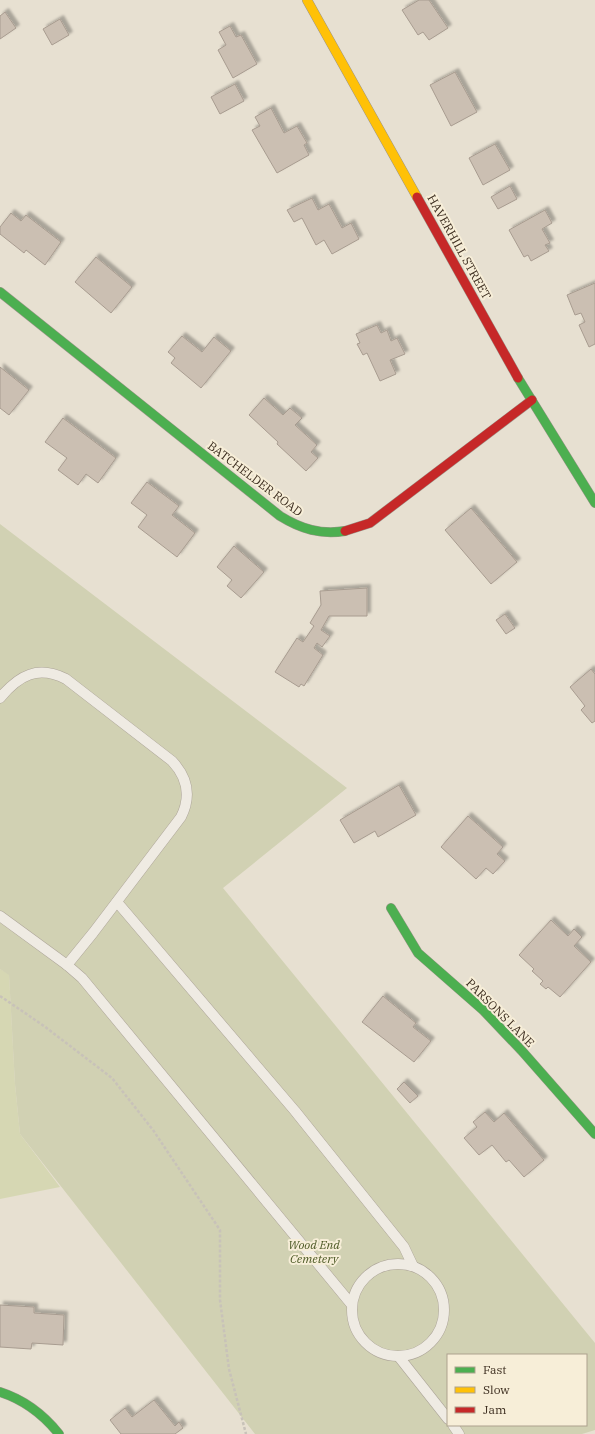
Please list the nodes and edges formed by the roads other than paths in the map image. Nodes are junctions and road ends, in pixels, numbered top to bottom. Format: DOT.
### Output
graph roads {
  1 [pos="307,0"];
  2 [pos="0,292"];
  3 [pos="532,400"];
  4 [pos="595,503"];
  5 [pos="0,698"];
  6 [pos="116,902"];
  7 [pos="391,908"];
  8 [pos="0,916"];
  9 [pos="67,965"];
  10 [pos="595,1134"];
  11 [pos="413,1266"];
  12 [pos="352,1305"];
  13 [pos="399,1357"];
  14 [pos="0,1392"];
  15 [pos="447,1418"];
  16 [pos="453,1426"];
  17 [pos="59,1434"];
  18 [pos="459,1434"];
  1 -- 3 [label="street, HAVERHILL STREET"];
  2 -- 3 [label="street, BATCHELDER ROAD"];
  3 -- 4 [label="street, HAVERHILL STREET"];
  5 -- 6 [label="lane"];
  6 -- 9 [label="lane"];
  6 -- 11 [label="lane"];
  7 -- 10 [label="street, PARSONS LANE"];
  8 -- 9 [label="lane"];
  9 -- 12 [label="lane"];
  11 -- 12 [label="lane"];
  11 -- 13 [label="lane"];
  12 -- 13 [label="lane"];
  13 -- 15 [label="lane"];
  14 -- 17 [label="street"];
  16 -- 18 [label="lane"];
}
